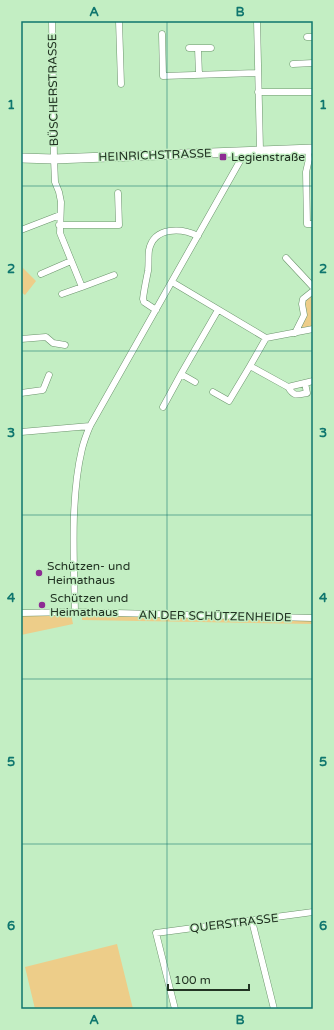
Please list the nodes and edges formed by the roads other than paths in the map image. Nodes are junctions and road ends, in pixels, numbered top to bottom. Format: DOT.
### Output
graph roads {
  1 [pos="52,21"];
  2 [pos="119,21"];
  3 [pos="257,21"];
  4 [pos="162,34"];
  5 [pos="189,48"];
  6 [pos="198,48"];
  7 [pos="211,48"];
  8 [pos="294,64"];
  9 [pos="313,64"];
  10 [pos="257,73"];
  11 [pos="199,75"];
  12 [pos="121,84"];
  13 [pos="258,92"];
  14 [pos="313,92"];
  15 [pos="311,149"];
  16 [pos="260,150"];
  17 [pos="243,151"];
  18 [pos="21,158"];
  19 [pos="54,159"];
  20 [pos="118,193"];
  21 [pos="60,215"];
  22 [pos="313,224"];
  23 [pos="59,225"];
  24 [pos="21,230"];
  25 [pos="198,236"];
  26 [pos="286,258"];
  27 [pos="71,262"];
  28 [pos="41,274"];
  29 [pos="114,275"];
  30 [pos="172,282"];
  31 [pos="82,287"];
  32 [pos="313,287"];
  33 [pos="313,291"];
  34 [pos="62,294"];
  35 [pos="156,310"];
  36 [pos="218,310"];
  37 [pos="313,329"];
  38 [pos="295,333"];
  39 [pos="266,338"];
  40 [pos="21,339"];
  41 [pos="65,345"];
  42 [pos="250,366"];
  43 [pos="181,374"];
  44 [pos="49,376"];
  45 [pos="313,381"];
  46 [pos="195,382"];
  47 [pos="305,383"];
  48 [pos="288,386"];
  49 [pos="213,392"];
  50 [pos="21,393"];
  51 [pos="163,406"];
  52 [pos="90,426"];
  53 [pos="21,432"];
  54 [pos="74,612"];
  55 [pos="21,613"];
  56 [pos="313,618"];
  57 [pos="313,912"];
  58 [pos="252,921"];
  59 [pos="175,1009"];
  60 [pos="274,1009"];
  1 -- 19 [label="street, BÜSCHERSTRASSE"];
  2 -- 12 [label="street"];
  3 -- 10 [label="street"];
  4 -- 11 [label="street"];
  5 -- 6 [label="street"];
  6 -- 7 [label="street"];
  6 -- 11 [label="street"];
  8 -- 9 [label="street"];
  10 -- 11 [label="street"];
  10 -- 13 [label="street"];
  13 -- 14 [label="street"];
  13 -- 16 [label="street"];
  15 -- 16 [label="street, HEINRICHSTRASSE"];
  15 -- 22 [label="street"];
  16 -- 17 [label="street, HEINRICHSTRASSE"];
  17 -- 19 [label="street, HEINRICHSTRASSE"];
  17 -- 25 [label="street"];
  18 -- 19 [label="street, HEINRICHSTRASSE"];
  19 -- 21 [label="street, BÜSCHERSTRASSE"];
  20 -- 23 [label="street"];
  21 -- 23 [label="street, BÜSCHERSTRASSE"];
  21 -- 24 [label="street"];
  23 -- 27 [label="street"];
  25 -- 30 [label="street"];
  25 -- 35 [label="street"];
  26 -- 32 [label="street"];
  27 -- 28 [label="street"];
  27 -- 31 [label="street"];
  29 -- 31 [label="street"];
  30 -- 35 [label="street"];
  30 -- 36 [label="street"];
  31 -- 34 [label="street"];
  33 -- 38 [label="street"];
  35 -- 52 [label="street"];
  36 -- 39 [label="street"];
  36 -- 43 [label="street"];
  37 -- 38 [label="street"];
  38 -- 39 [label="street"];
  39 -- 42 [label="street"];
  40 -- 41 [label="street"];
  42 -- 48 [label="street"];
  42 -- 49 [label="street"];
  43 -- 46 [label="street"];
  43 -- 51 [label="street"];
  44 -- 50 [label="street"];
  45 -- 47 [label="street"];
  47 -- 48 [label="street"];
  47 -- 48 [label="street"];
  52 -- 53 [label="street"];
  52 -- 54 [label="street"];
  54 -- 55 [label="street, AN DER SCHÜTZENHEIDE"];
  54 -- 56 [label="street, AN DER SCHÜTZENHEIDE"];
  57 -- 58 [label="street, QUERSTRASSE"];
  58 -- 59 [label="street, QUERSTRASSE"];
  58 -- 60 [label="street"];
}
